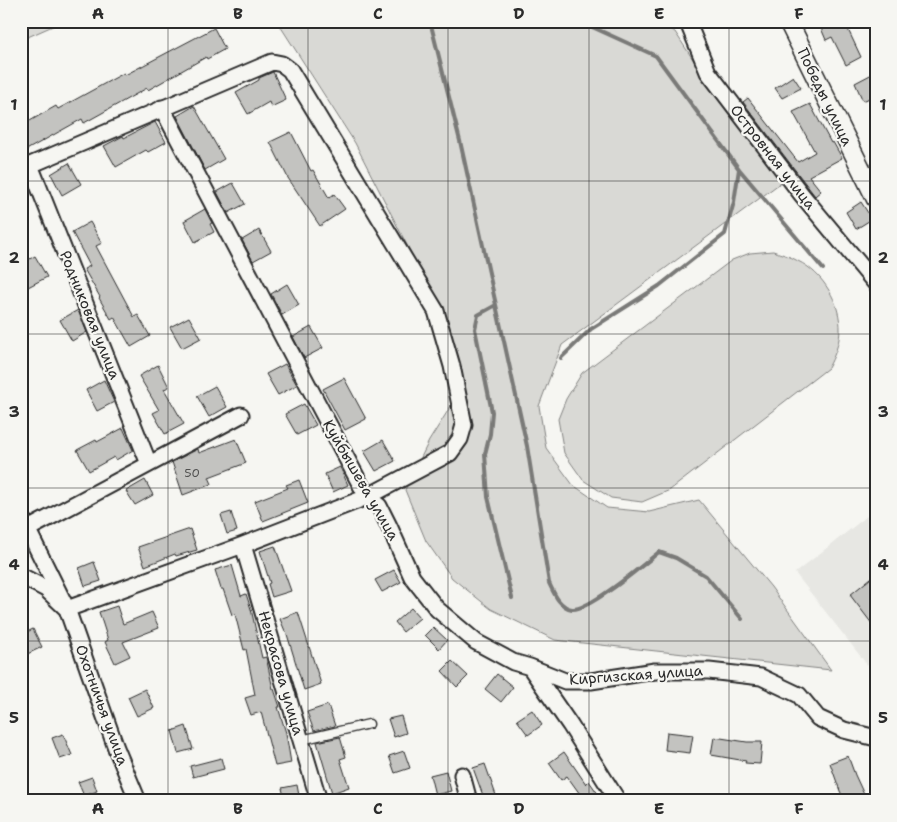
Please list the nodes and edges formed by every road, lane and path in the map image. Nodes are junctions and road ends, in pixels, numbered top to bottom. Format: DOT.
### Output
graph roads {
  1 [pos="788,21"];
  2 [pos="688,22"];
  3 [pos="162,108"];
  4 [pos="26,167"];
  5 [pos="876,199"];
  6 [pos="876,284"];
  7 [pos="241,416"];
  8 [pos="149,464"];
  9 [pos="367,497"];
  10 [pos="25,522"];
  11 [pos="243,544"];
  12 [pos="21,576"];
  13 [pos="67,609"];
  14 [pos="530,667"];
  15 [pos="369,724"];
  16 [pos="876,738"];
  17 [pos="301,740"];
  18 [pos="462,775"];
  19 [pos="138,801"];
  20 [pos="319,801"];
  21 [pos="469,801"];
  22 [pos="618,801"];
  1 -- 5 [label="street, Победы улица"];
  2 -- 6 [label="street, Островная улица"];
  3 -- 4 [label="street"];
  3 -- 9 [label="street, Куйбышева улица"];
  3 -- 9 [label="street"];
  4 -- 8 [label="street, Родниковая улица"];
  7 -- 8 [label="street"];
  8 -- 10 [label="street"];
  9 -- 11 [label="street"];
  9 -- 14 [label="street, Куйбышева улица"];
  10 -- 13 [label="street, Охотничья улица"];
  11 -- 13 [label="street"];
  11 -- 17 [label="street, Некрасова улица"];
  12 -- 13 [label="street, Охотничья улица"];
  13 -- 19 [label="street, Охотничья улица"];
  14 -- 16 [label="street, Киргизская улица"];
  14 -- 22 [label="street"];
  15 -- 17 [label="lane"];
  17 -- 20 [label="street, Некрасова улица"];
  18 -- 21 [label="street"];
}
